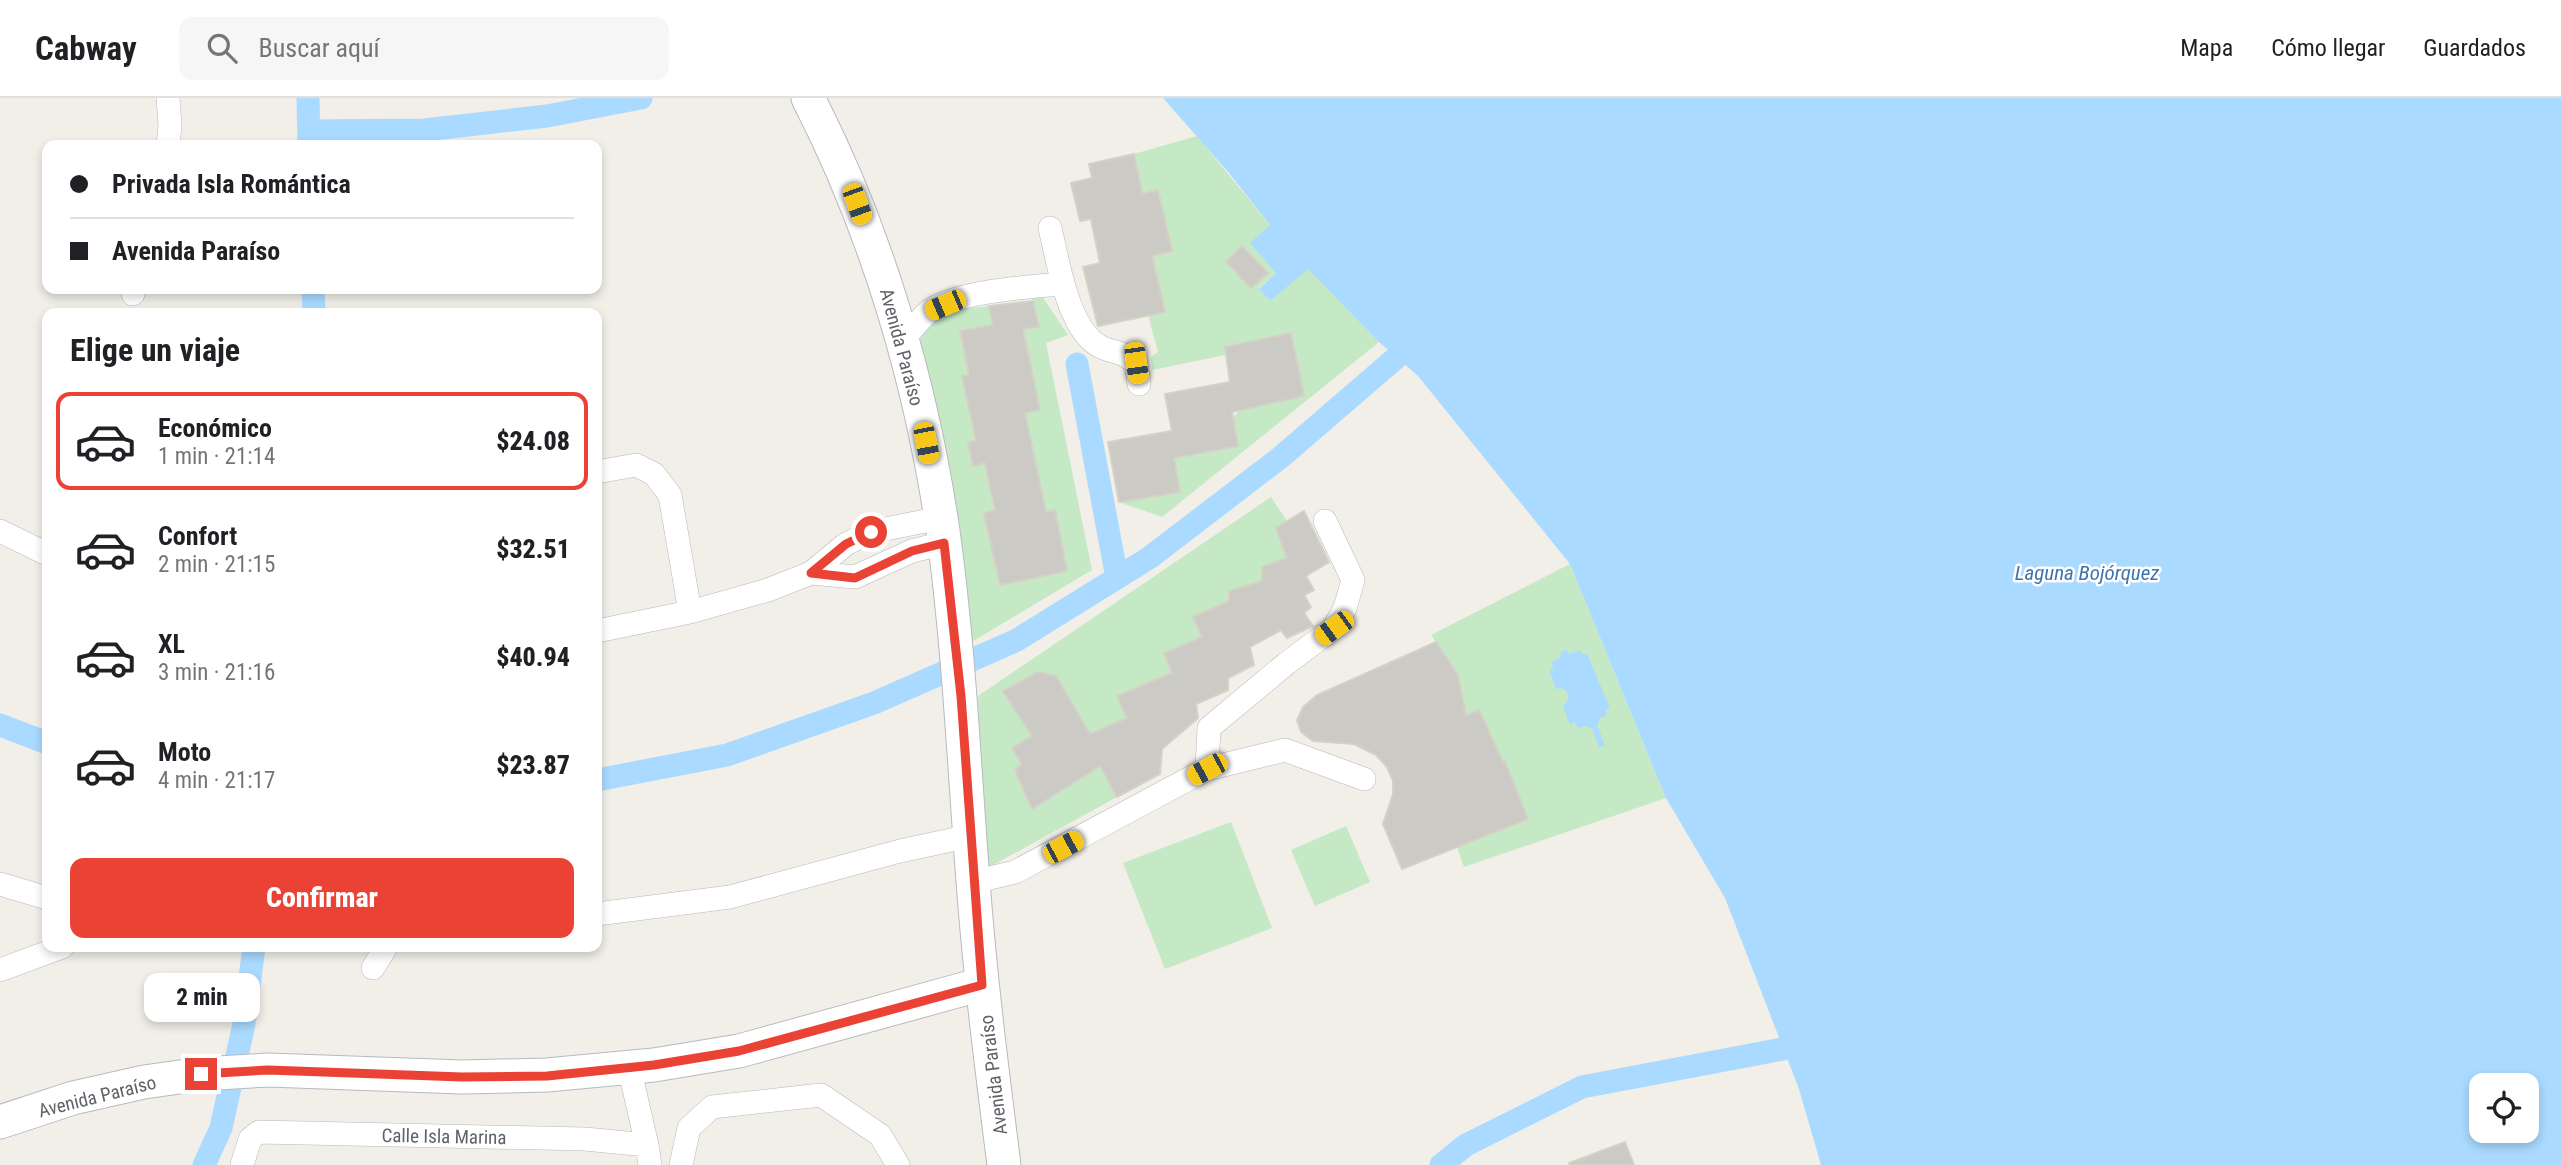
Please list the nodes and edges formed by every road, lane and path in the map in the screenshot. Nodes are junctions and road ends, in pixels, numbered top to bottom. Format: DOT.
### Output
graph roads {
  1 [pos="168,98"];
  2 [pos="808,98"];
  3 [pos="168,140"];
  4 [pos="1050,228"];
  5 [pos="1063,284"];
  6 [pos="902,341"];
  7 [pos="1139,384"];
  8 [pos="602,471"];
  9 [pos="1325,521"];
  10 [pos="942,530"];
  11 [pos="0,531"];
  12 [pos="42,552"];
  13 [pos="811,573"];
  14 [pos="690,612"];
  15 [pos="602,630"];
  16 [pos="1207,769"];
  17 [pos="1364,779"];
  18 [pos="970,836"];
  19 [pos="973,882"];
  20 [pos="0,884"];
  21 [pos="42,897"];
  22 [pos="602,913"];
  23 [pos="49,952"];
  24 [pos="383,952"];
  25 [pos="373,968"];
  26 [pos="0,970"];
  27 [pos="982,985"];
  28 [pos="629,1067"];
  29 [pos="0,1122"];
  30 [pos="648,1155"];
  31 [pos="242,1165"];
  32 [pos="681,1165"];
  33 [pos="898,1165"];
  34 [pos="1004,1165"];
  1 -- 3 [label="street"];
  2 -- 6 [label="street, Avenida Paraíso"];
  4 -- 5 [label="street"];
  5 -- 6 [label="street"];
  5 -- 7 [label="street"];
  6 -- 10 [label="street, Avenida Paraíso"];
  8 -- 14 [label="street"];
  9 -- 16 [label="street"];
  10 -- 13 [label="street"];
  10 -- 13 [label="street"];
  10 -- 18 [label="street, Avenida Paraíso"];
  11 -- 12 [label="street"];
  13 -- 14 [label="street"];
  14 -- 15 [label="street"];
  16 -- 17 [label="street"];
  16 -- 19 [label="street"];
  18 -- 19 [label="street, Avenida Paraíso"];
  18 -- 22 [label="street"];
  19 -- 27 [label="street, Avenida Paraíso"];
  20 -- 21 [label="street"];
  23 -- 26 [label="street"];
  24 -- 25 [label="street"];
  27 -- 28 [label="street, Avenida Paraíso"];
  27 -- 34 [label="street, Avenida Paraíso"];
  28 -- 29 [label="street, Avenida Paraíso"];
  28 -- 30 [label="street"];
  30 -- 31 [label="street, Calle Isla Marina"];
  32 -- 33 [label="street"];
}
